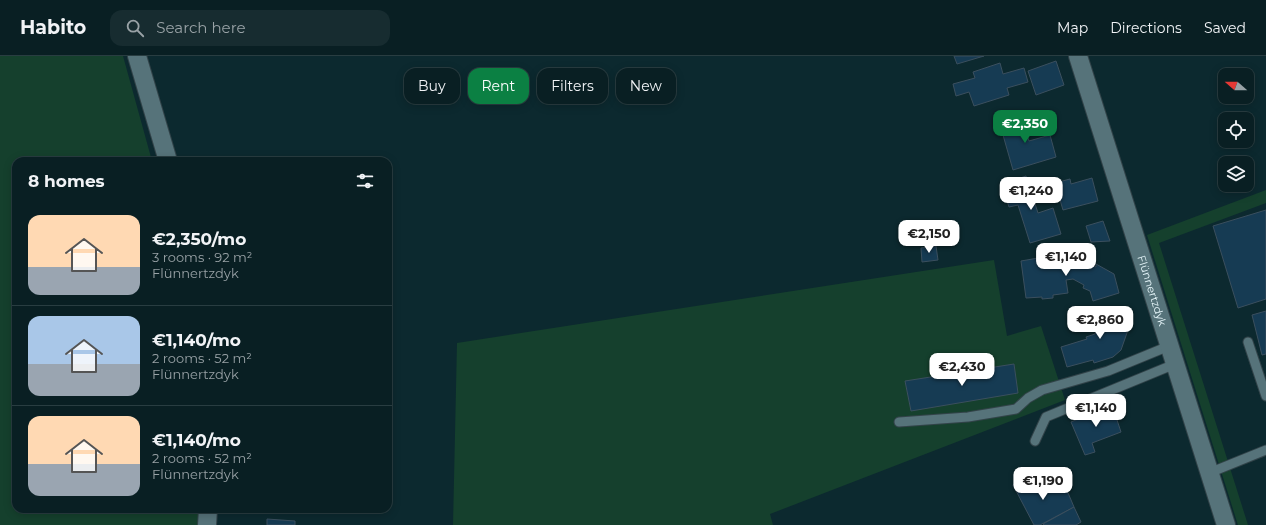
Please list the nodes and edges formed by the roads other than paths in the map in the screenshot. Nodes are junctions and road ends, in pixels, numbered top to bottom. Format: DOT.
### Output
graph roads {
  1 [pos="137,56"];
  2 [pos="1078,56"];
  3 [pos="167,157"];
  4 [pos="1248,342"];
  5 [pos="1169,346"];
  6 [pos="1175,364"];
  7 [pos="1266,396"];
  8 [pos="899,422"];
  9 [pos="1035,441"];
  10 [pos="1266,450"];
  11 [pos="1209,473"];
  12 [pos="208,513"];
  13 [pos="207,525"];
  14 [pos="1226,525"];
  1 -- 3 [label="street"];
  2 -- 5 [label="street, Flünnertzdyk"];
  4 -- 7 [label="lane"];
  5 -- 6 [label="street, Flünnertzdyk"];
  5 -- 8 [label="lane"];
  6 -- 9 [label="lane"];
  6 -- 11 [label="street, Flünnertzdyk"];
  10 -- 11 [label="lane"];
  11 -- 14 [label="street, Flünnertzdyk"];
  12 -- 13 [label="street"];
}
